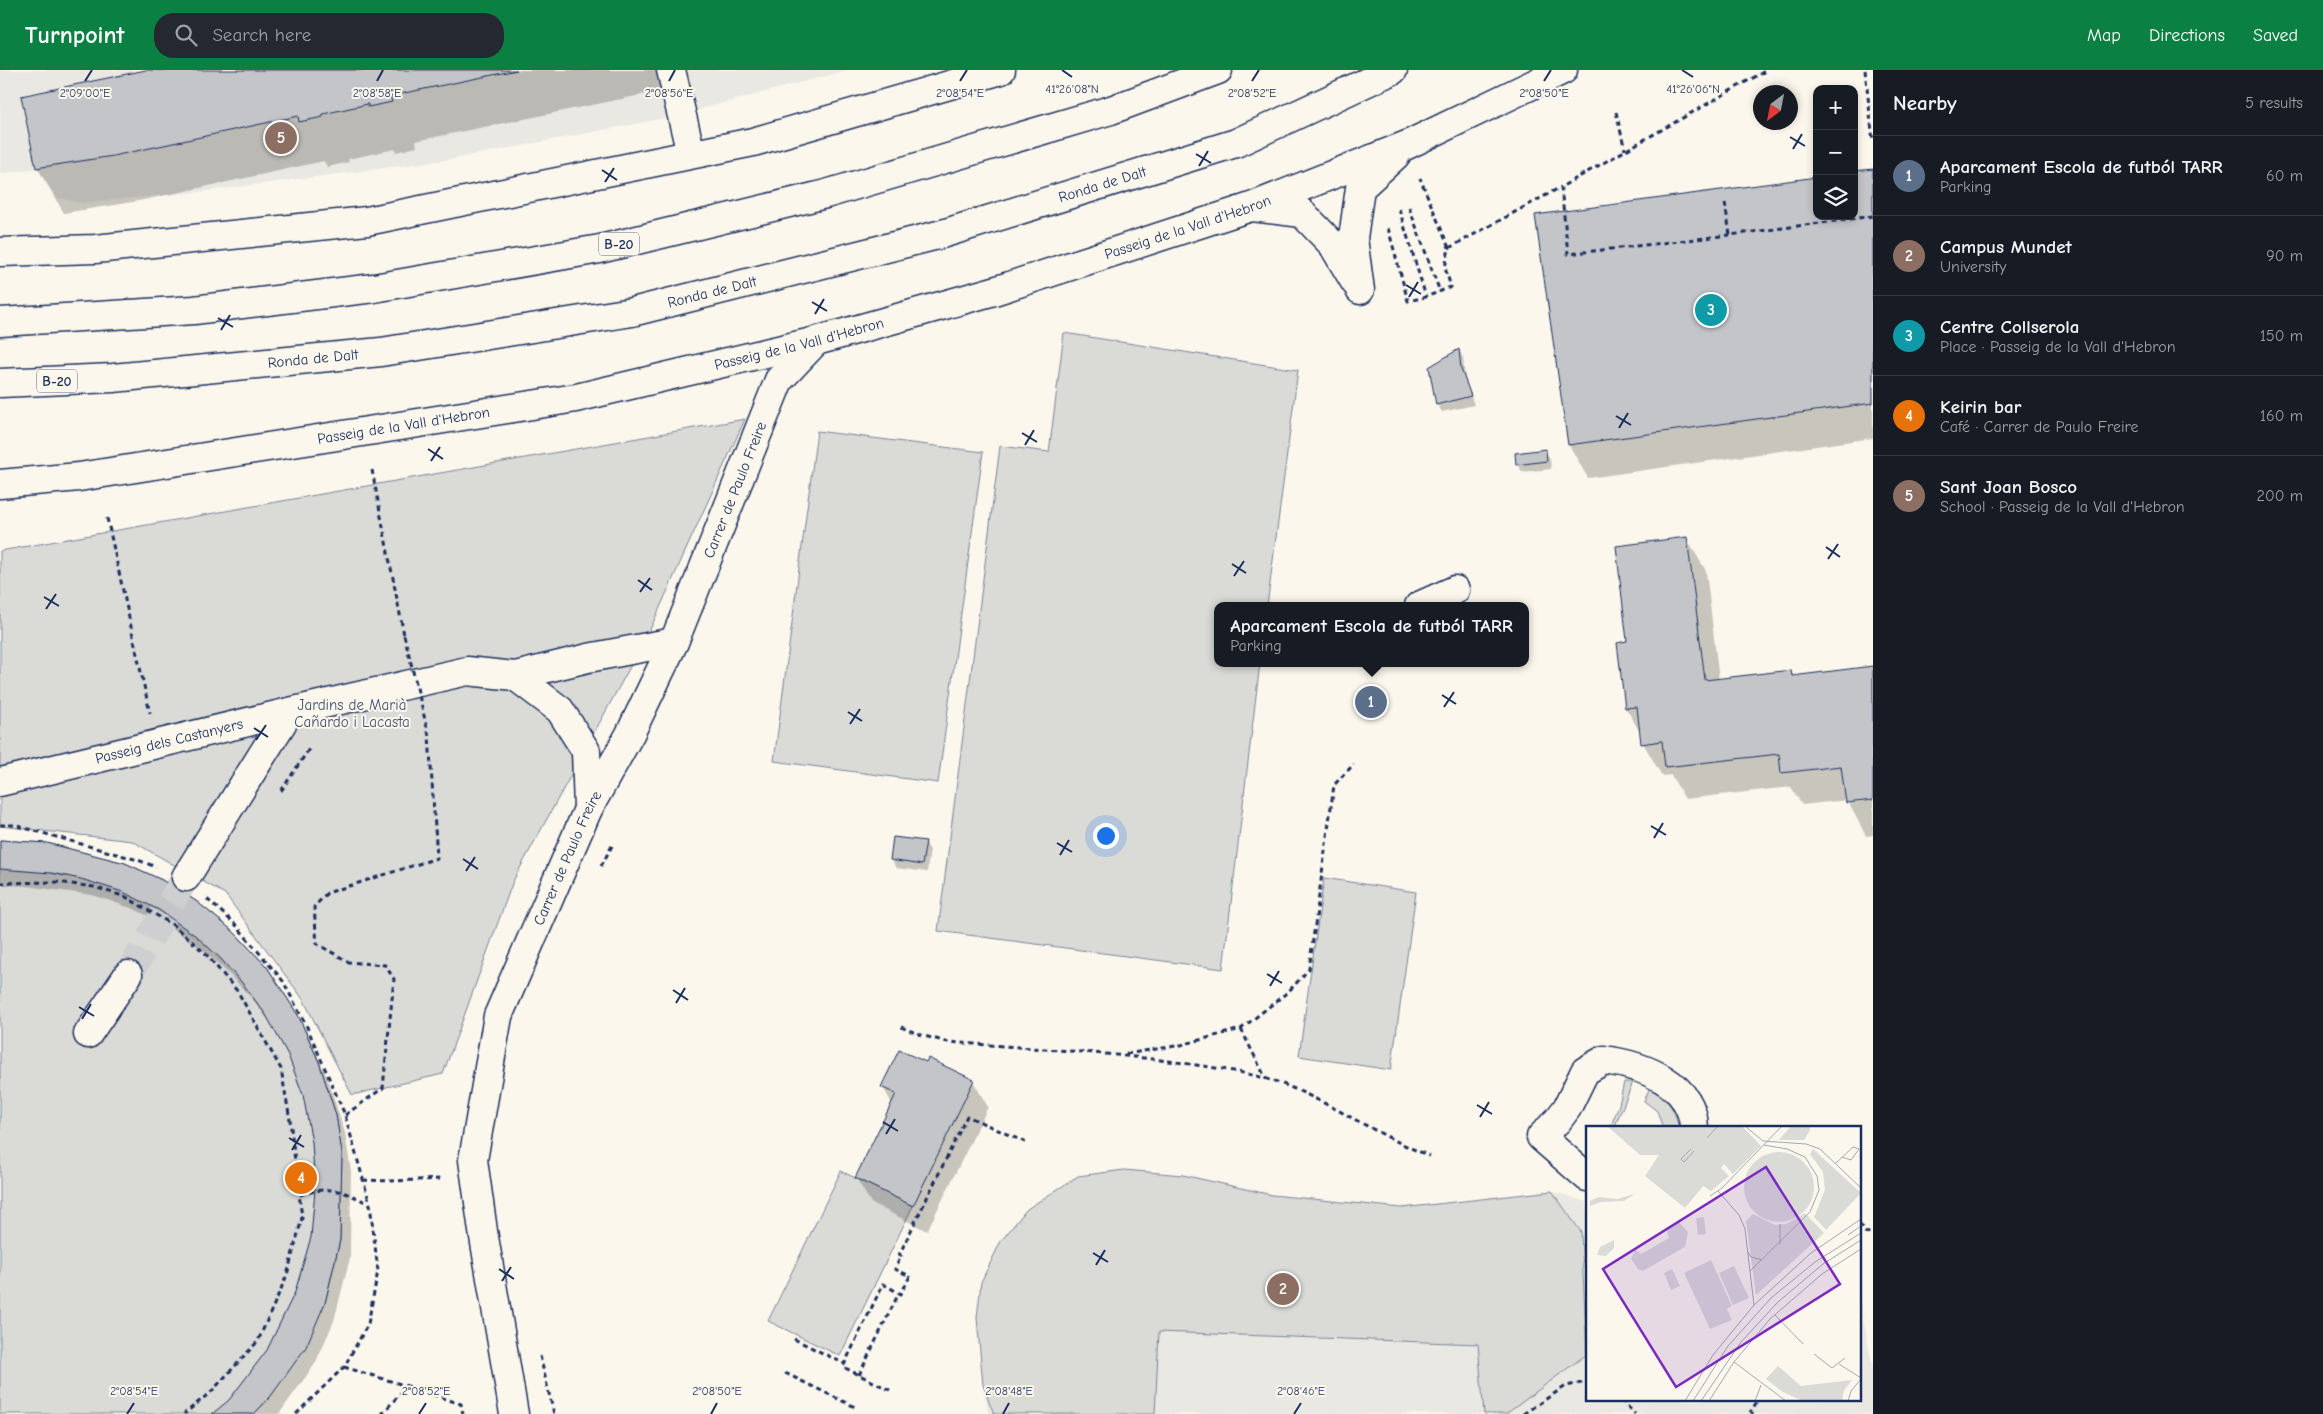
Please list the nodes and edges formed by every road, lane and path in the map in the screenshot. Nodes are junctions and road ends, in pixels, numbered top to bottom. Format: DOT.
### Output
graph roads {
  1 [pos="671,70"];
  2 [pos="1001,70"];
  3 [pos="1218,70"];
  4 [pos="1393,70"];
  5 [pos="1563,70"];
  6 [pos="1766,70"];
  7 [pos="1866,70"];
  8 [pos="1616,112"];
  9 [pos="1873,141"];
  10 [pos="1408,144"];
  11 [pos="1626,150"];
  12 [pos="691,154"];
  13 [pos="1418,173"];
  14 [pos="1561,187"];
  15 [pos="1725,203"];
  16 [pos="1251,207"];
  17 [pos="1409,207"];
  18 [pos="1399,209"];
  19 [pos="1873,216"];
  20 [pos="1386,222"];
  21 [pos="1730,235"];
  22 [pos="1448,248"];
  23 [pos="0,252"];
  24 [pos="1440,292"];
  25 [pos="1426,297"];
  26 [pos="0,322"];
  27 [pos="816,341"];
  28 [pos="113,378"];
  29 [pos="0,383"];
  30 [pos="0,398"];
  31 [pos="372,470"];
  32 [pos="0,484"];
  33 [pos="107,518"];
  34 [pos="1455,590"];
  35 [pos="1428,602"];
  36 [pos="674,642"];
  37 [pos="515,676"];
  38 [pos="289,712"];
  39 [pos="151,716"];
  40 [pos="1354,764"];
  41 [pos="0,782"];
  42 [pos="588,809"];
  43 [pos="0,824"];
  44 [pos="613,844"];
  45 [pos="600,869"];
  46 [pos="184,881"];
  47 [pos="0,883"];
  48 [pos="128,975"];
  49 [pos="901,1027"];
  50 [pos="1241,1029"];
  51 [pos="88,1034"];
  52 [pos="1123,1054"];
  53 [pos="1266,1079"];
  54 [pos="344,1115"];
  55 [pos="1694,1126"];
  56 [pos="1026,1143"];
  57 [pos="1430,1156"];
  58 [pos="1586,1176"];
  59 [pos="475,1178"];
  60 [pos="363,1180"];
  61 [pos="300,1196"];
  62 [pos="370,1204"];
  63 [pos="1860,1226"];
  64 [pos="1873,1232"];
  65 [pos="900,1293"];
  66 [pos="794,1340"];
  67 [pos="537,1348"];
  68 [pos="844,1364"];
  69 [pos="344,1367"];
  70 [pos="785,1373"];
  71 [pos="859,1375"];
  72 [pos="1586,1382"];
  73 [pos="407,1386"];
  74 [pos="890,1390"];
  75 [pos="1623,1402"];
  76 [pos="1757,1402"];
  77 [pos="857,1408"];
  78 [pos="184,1414"];
  79 [pos="296,1414"];
  80 [pos="382,1414"];
  81 [pos="463,1414"];
  82 [pos="514,1414"];
  83 [pos="554,1414"];
  84 [pos="1523,1414"];
  85 [pos="1635,1414"];
  86 [pos="1753,1414"];
  1 -- 12 [label="main road"];
  2 -- 12 [label="main road"];
  3 -- 26 [label="main road, B-20"];
  4 -- 28 [label="main road, Ronda de Dalt / B-20"];
  5 -- 10 [label="main road, Passeig de la Vall d'Hebron"];
  6 -- 11 [label="path"];
  7 -- 9 [label="path"];
  8 -- 11 [label="path"];
  10 -- 16 [label="main road, Passeig de la Vall d'Hebron"];
  10 -- 16 [label="main road"];
  11 -- 14 [label="path"];
  12 -- 23 [label="main road"];
  13 -- 22 [label="path"];
  14 -- 21 [label="path"];
  14 -- 22 [label="path"];
  15 -- 21 [label="path"];
  16 -- 27 [label="main road, Passeig de la Vall d'Hebron"];
  17 -- 24 [label="path"];
  18 -- 25 [label="path"];
  19 -- 21 [label="path"];
  20 -- 25 [label="path"];
  22 -- 24 [label="path"];
  24 -- 25 [label="path"];
  27 -- 32 [label="main road, Passeig de la Vall d'Hebron"];
  27 -- 36 [label="main road, Carrer de Paulo Freire"];
  28 -- 29 [label="main road, Ronda de Dalt / B-20"];
  28 -- 30 [label="main road"];
  31 -- 54 [label="path, bridge"];
  33 -- 39 [label="path"];
  34 -- 35 [label="main road"];
  36 -- 37 [label="main road, Passeig dels Castanyers"];
  36 -- 42 [label="main road, Carrer de Paulo Freire"];
  37 -- 38 [label="main road, Passeig dels Castanyers"];
  37 -- 42 [label="main road"];
  38 -- 41 [label="main road, Passeig dels Castanyers"];
  38 -- 46 [label="main road"];
  40 -- 50 [label="path"];
  42 -- 59 [label="main road, Carrer de Paulo Freire"];
  43 -- 46 [label="path"];
  44 -- 45 [label="path"];
  46 -- 54 [label="path"];
  47 -- 61 [label="path"];
  48 -- 51 [label="main road"];
  49 -- 52 [label="path"];
  50 -- 52 [label="path"];
  50 -- 53 [label="path"];
  52 -- 53 [label="path"];
  53 -- 57 [label="path"];
  54 -- 60 [label="path"];
  55 -- 58 [label="main road"];
  56 -- 65 [label="path"];
  59 -- 60 [label="path"];
  59 -- 82 [label="main road, Carrer de Paulo Freire"];
  60 -- 62 [label="path"];
  61 -- 62 [label="path"];
  61 -- 78 [label="path"];
  62 -- 69 [label="path"];
  63 -- 64 [label="path"];
  65 -- 68 [label="path"];
  65 -- 71 [label="path"];
  66 -- 68 [label="path"];
  67 -- 83 [label="path"];
  68 -- 71 [label="path"];
  69 -- 73 [label="path"];
  69 -- 79 [label="path"];
  70 -- 77 [label="path"];
  71 -- 74 [label="path"];
  72 -- 84 [label="path"];
  73 -- 80 [label="path"];
  73 -- 81 [label="path"];
  75 -- 85 [label="path"];
  76 -- 86 [label="path"];
}
